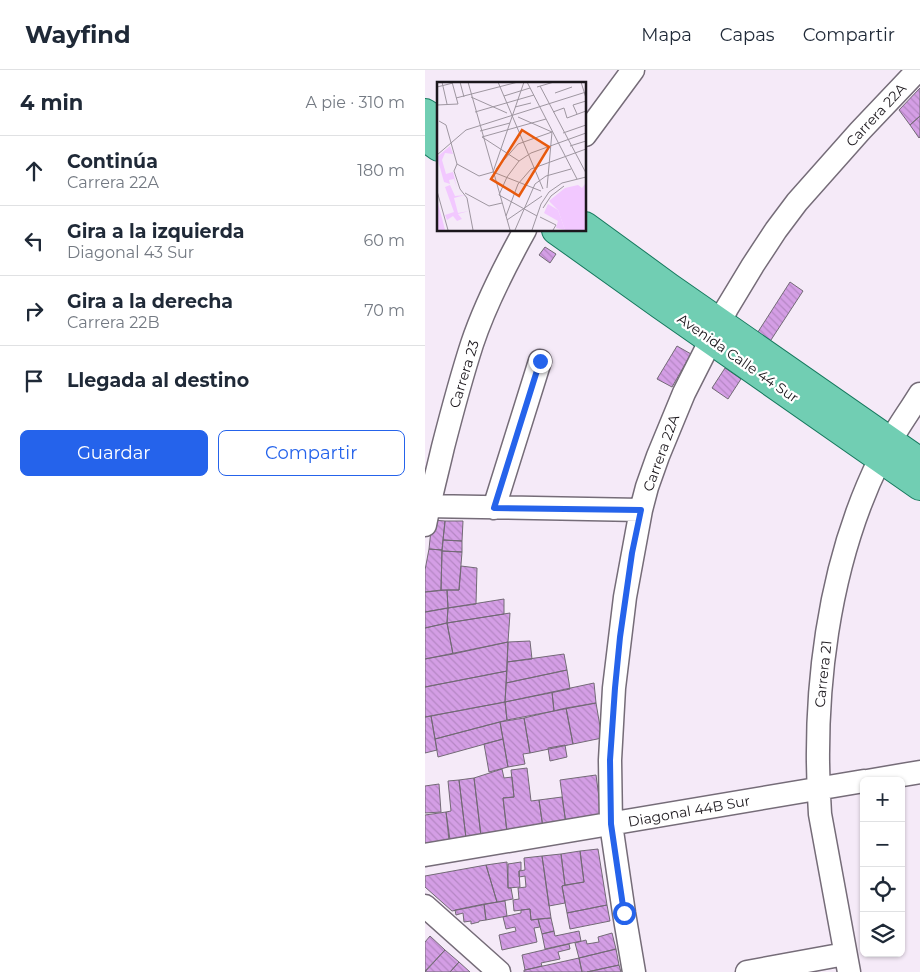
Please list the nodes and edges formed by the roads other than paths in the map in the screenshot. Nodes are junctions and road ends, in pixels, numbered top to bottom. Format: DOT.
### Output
graph roads {
  1 [pos="633,70"];
  2 [pos="918,70"];
  3 [pos="425,113"];
  4 [pos="437,121"];
  5 [pos="586,134"];
  6 [pos="425,137"];
  7 [pos="437,146"];
  8 [pos="586,227"];
  9 [pos="524,231"];
  10 [pos="558,231"];
  11 [pos="715,331"];
  12 [pos="540,361"];
  13 [pos="920,394"];
  14 [pos="885,450"];
  15 [pos="920,462"];
  16 [pos="920,486"];
  17 [pos="494,508"];
  18 [pos="641,510"];
  19 [pos="426,513"];
  20 [pos="920,772"];
  21 [pos="889,777"];
  22 [pos="860,782"];
  23 [pos="818,789"];
  24 [pos="611,824"];
  25 [pos="425,855"];
  26 [pos="425,906"];
  27 [pos="847,963"];
  28 [pos="499,972"];
  29 [pos="634,972"];
  30 [pos="747,972"];
  1 -- 5 [label="street"];
  2 -- 11 [label="street, Carrera 22A"];
  3 -- 4 [label="main road"];
  6 -- 7 [label="main road"];
  8 -- 11 [label="main road, Avenida Calle 44 Sur"];
  9 -- 19 [label="street, Carrera 23"];
  10 -- 11 [label="main road, Avenida Calle 44 Sur"];
  11 -- 14 [label="main road, Avenida Calle 44 Sur"];
  11 -- 18 [label="street, Carrera 22A"];
  12 -- 17 [label="street"];
  13 -- 14 [label="street, Carrera 21"];
  14 -- 15 [label="main road, Avenida Calle 44 Sur"];
  14 -- 16 [label="main road, Avenida Calle 44 Sur"];
  14 -- 23 [label="street, Carrera 21"];
  17 -- 18 [label="street"];
  17 -- 19 [label="street"];
  18 -- 24 [label="street, Carrera 22A"];
  20 -- 21 [label="street, Diagonal 44B Sur"];
  22 -- 23 [label="street, Diagonal 44B Sur"];
  23 -- 24 [label="street, Diagonal 44B Sur"];
  23 -- 27 [label="street, Carrera 21"];
  24 -- 25 [label="street, Diagonal 44B Sur"];
  24 -- 29 [label="street, Carrera 22A"];
  26 -- 28 [label="street"];
  27 -- 30 [label="street"];
}
